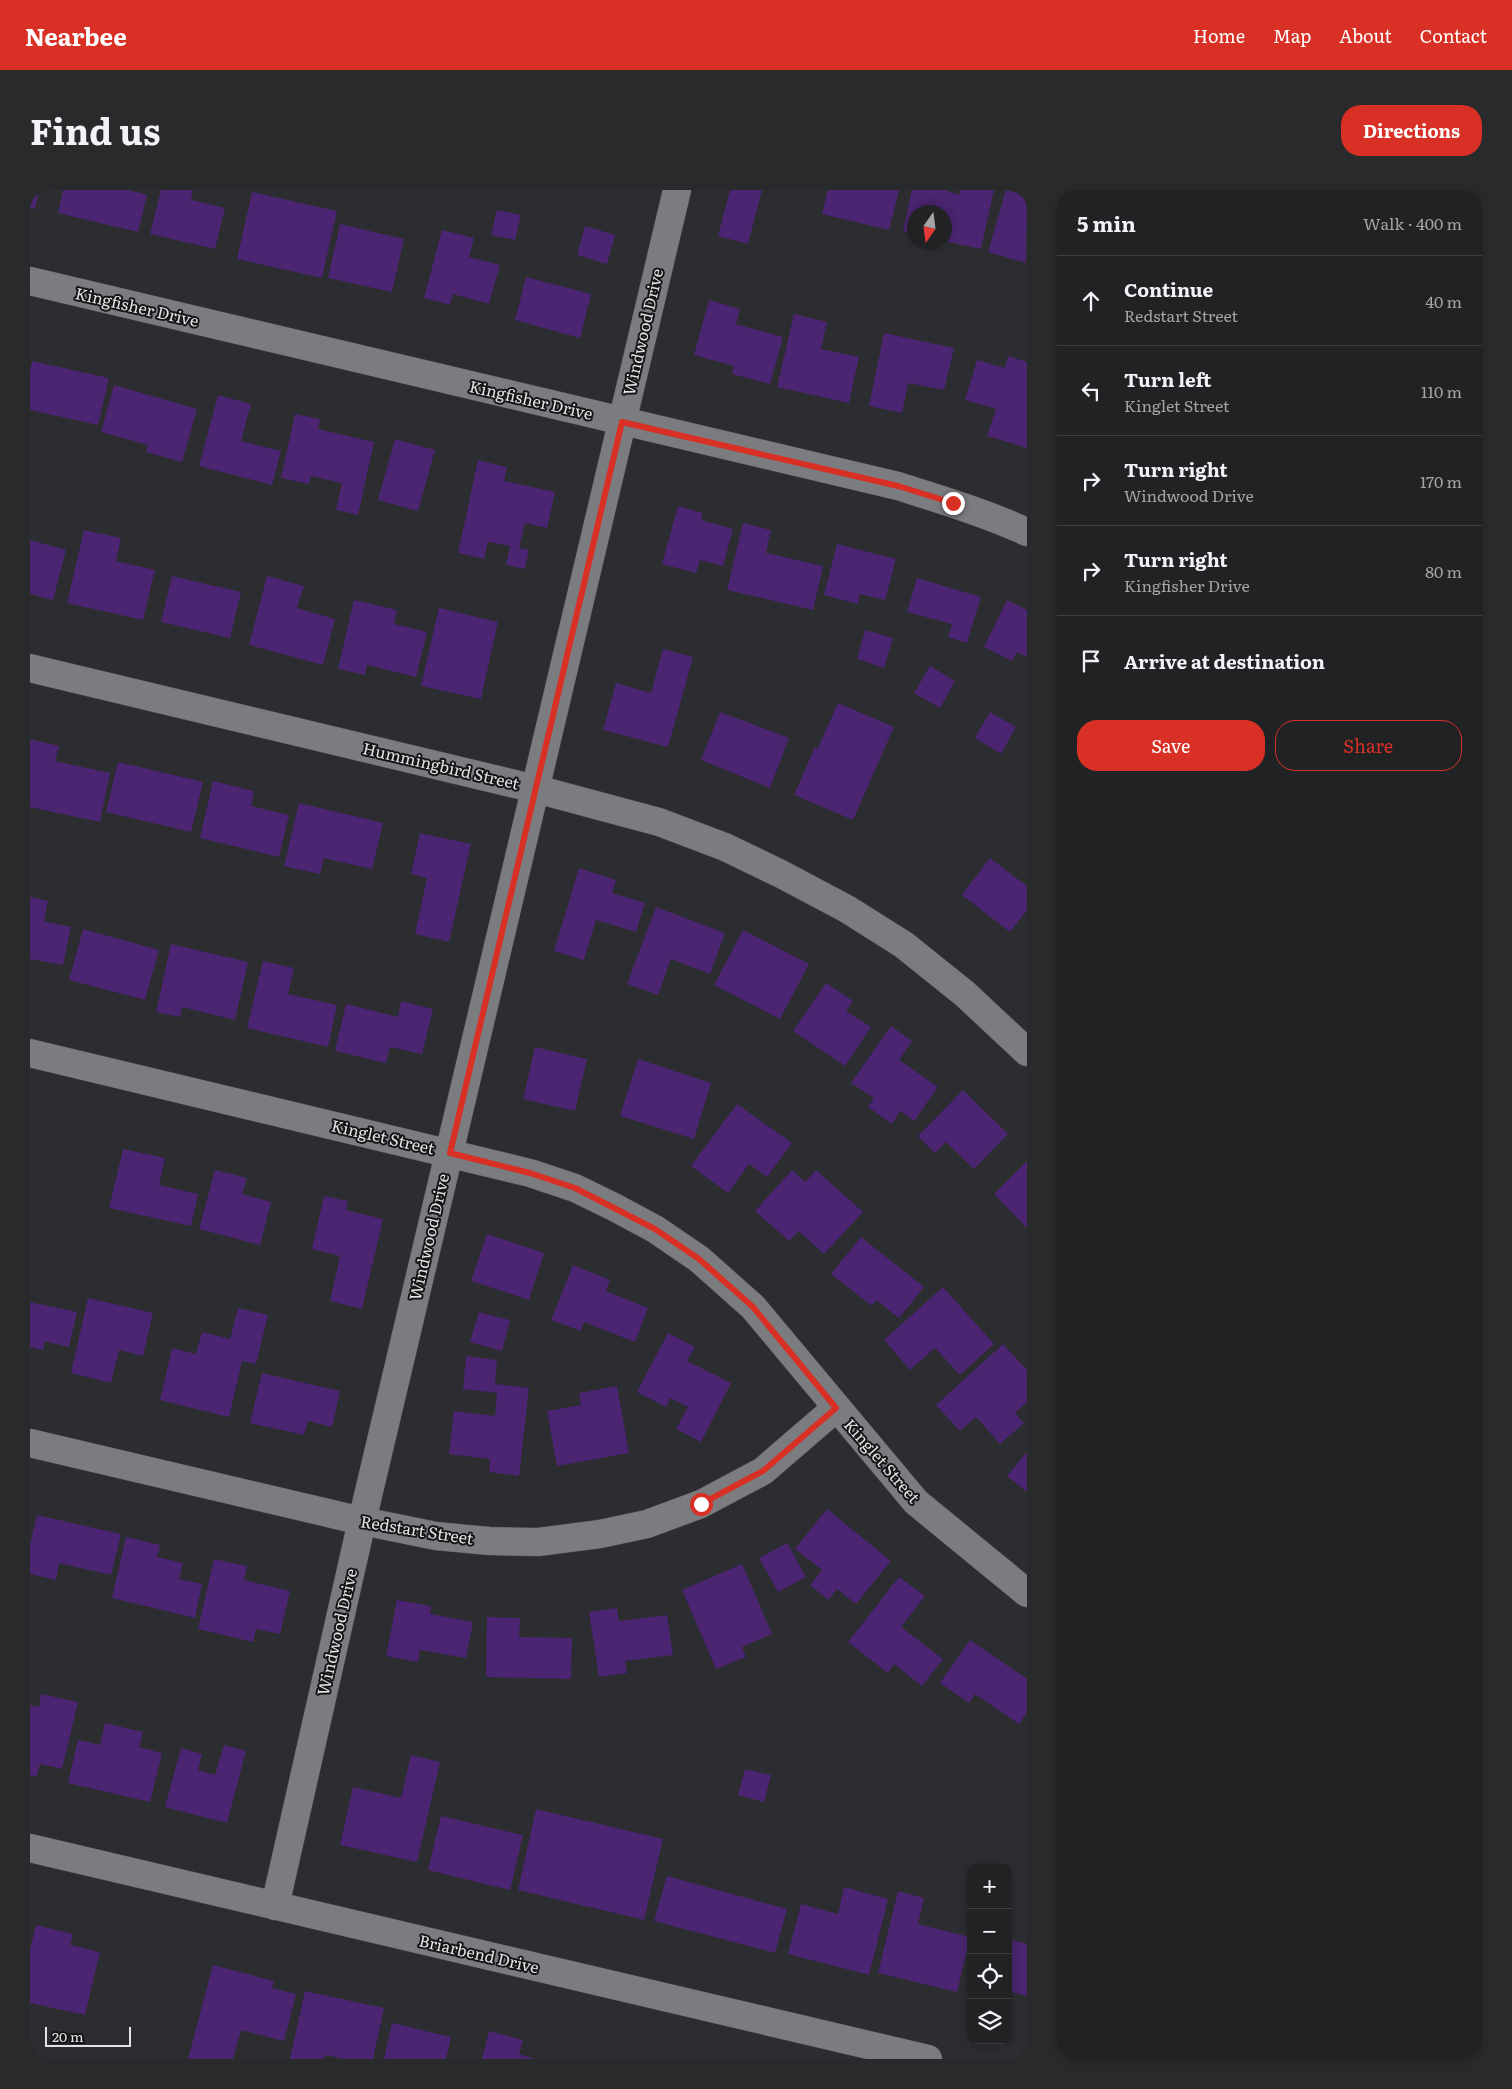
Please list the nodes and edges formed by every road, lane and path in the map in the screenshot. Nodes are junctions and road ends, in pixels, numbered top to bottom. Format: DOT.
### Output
graph roads {
  1 [pos="677,190"];
  2 [pos="30,281"];
  3 [pos="622,422"];
  4 [pos="1027,532"];
  5 [pos="30,668"];
  6 [pos="536,789"];
  7 [pos="1027,1052"];
  8 [pos="30,1054"];
  9 [pos="450,1153"];
  10 [pos="836,1408"];
  11 [pos="30,1443"];
  12 [pos="362,1522"];
  13 [pos="1027,1593"];
  14 [pos="30,1848"];
  15 [pos="275,1906"];
  16 [pos="928,2059"];
  1 -- 3 [label="street, Windwood Drive"];
  2 -- 3 [label="street, Kingfisher Drive"];
  3 -- 4 [label="street, Kingfisher Drive"];
  3 -- 6 [label="street, Windwood Drive"];
  5 -- 6 [label="street, Hummingbird Street"];
  6 -- 7 [label="street, Hummingbird Street"];
  6 -- 9 [label="street, Windwood Drive"];
  8 -- 9 [label="street, Kinglet Street"];
  9 -- 10 [label="street, Kinglet Street"];
  9 -- 12 [label="street, Windwood Drive"];
  10 -- 12 [label="street, Redstart Street"];
  10 -- 13 [label="street, Kinglet Street"];
  11 -- 12 [label="street, Redstart Street"];
  12 -- 15 [label="street, Windwood Drive"];
  14 -- 15 [label="street, Briarbend Drive"];
  15 -- 16 [label="street, Briarbend Drive"];
}
